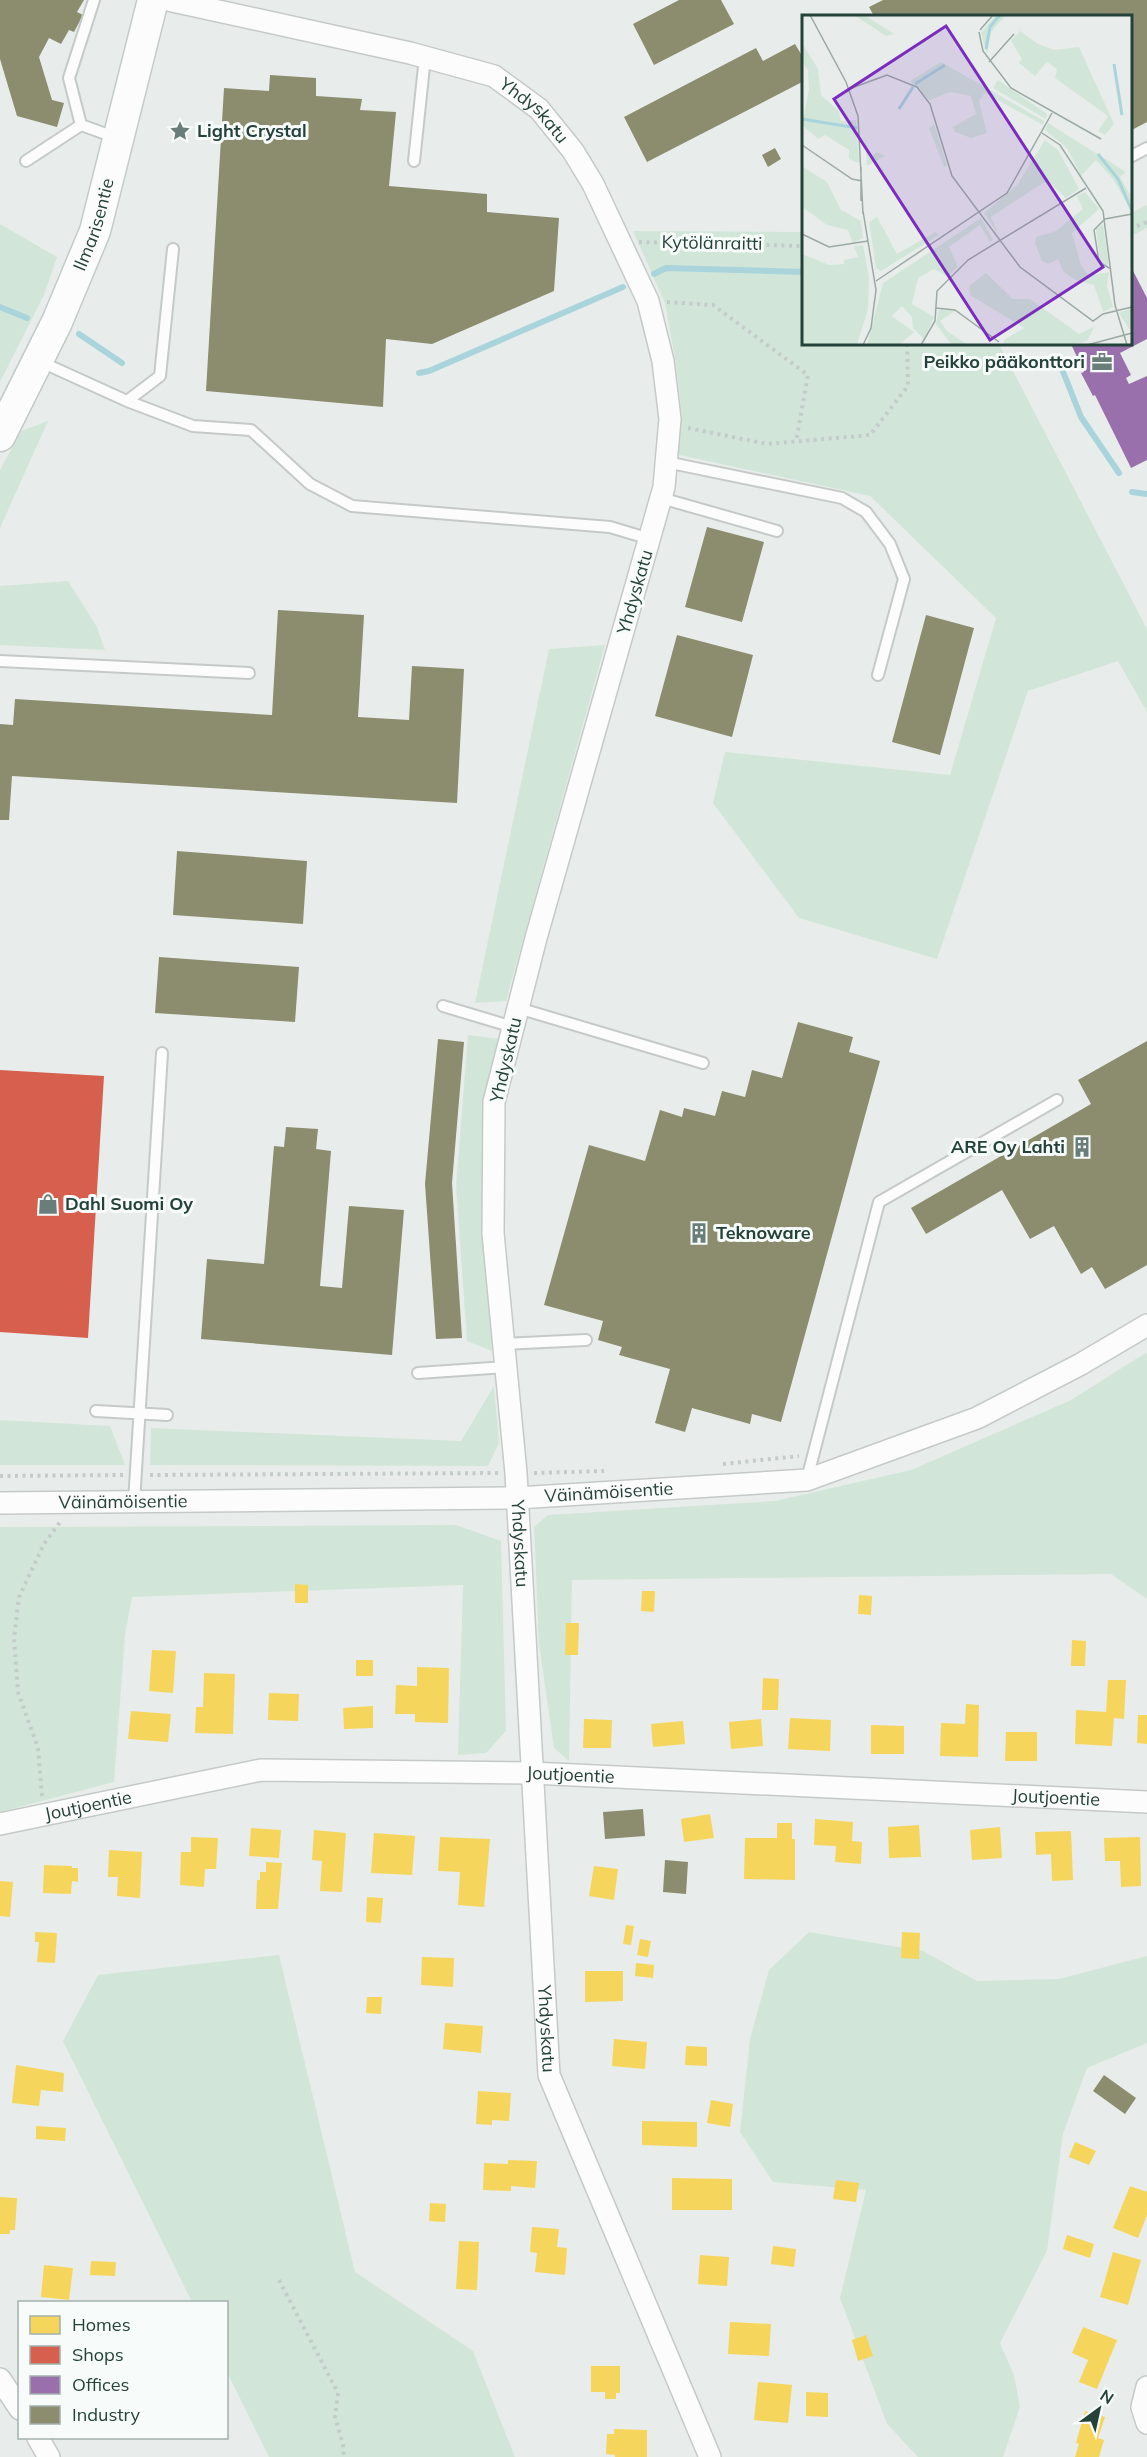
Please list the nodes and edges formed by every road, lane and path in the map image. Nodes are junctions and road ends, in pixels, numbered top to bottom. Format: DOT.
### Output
graph roads {
  1 [pos="94,0"];
  2 [pos="153,0"];
  3 [pos="168,0"];
  4 [pos="228,6"];
  5 [pos="425,57"];
  6 [pos="81,125"];
  7 [pos="120,139"];
  8 [pos="1147,148"];
  9 [pos="1132,156"];
  10 [pos="26,161"];
  11 [pos="414,161"];
  12 [pos="1147,222"];
  13 [pos="1132,229"];
  14 [pos="620,241"];
  15 [pos="802,246"];
  16 [pos="173,249"];
  17 [pos="648,302"];
  18 [pos="908,345"];
  19 [pos="38,361"];
  20 [pos="127,401"];
  21 [pos="670,424"];
  22 [pos="0,436"];
  23 [pos="796,442"];
  24 [pos="666,462"];
  25 [pos="662,498"];
  26 [pos="777,531"];
  27 [pos="650,540"];
  28 [pos="0,661"];
  29 [pos="249,673"];
  30 [pos="878,675"];
  31 [pos="443,1006"];
  32 [pos="516,1017"];
  33 [pos="162,1053"];
  34 [pos="703,1063"];
  35 [pos="1057,1100"];
  36 [pos="1147,1325"];
  37 [pos="586,1340"];
  38 [pos="504,1344"];
  39 [pos="506,1367"];
  40 [pos="418,1373"];
  41 [pos="96,1411"];
  42 [pos="138,1413"];
  43 [pos="167,1415"];
  44 [pos="813,1455"];
  45 [pos="712,1465"];
  46 [pos="606,1471"];
  47 [pos="516,1473"];
  48 [pos="135,1475"];
  49 [pos="0,1476"];
  50 [pos="807,1480"];
  51 [pos="518,1498"];
  52 [pos="134,1502"];
  53 [pos="0,1503"];
  54 [pos="73,1503"];
  55 [pos="532,1773"];
  56 [pos="1147,1802"];
  57 [pos="44,1815"];
  58 [pos="0,1824"];
  59 [pos="279,2280"];
  60 [pos="0,2379"];
  61 [pos="1147,2387"];
  62 [pos="18,2406"];
  63 [pos="1147,2423"];
  64 [pos="39,2439"];
  65 [pos="49,2457"];
  66 [pos="344,2457"];
  67 [pos="710,2457"];
  1 -- 6 [label="lane"];
  2 -- 7 [label="street, Ilmarisentie"];
  3 -- 4 [label="street, Yhdyskatu"];
  4 -- 5 [label="street, Yhdyskatu"];
  5 -- 11 [label="lane"];
  5 -- 14 [label="street, Yhdyskatu"];
  6 -- 7 [label="lane"];
  6 -- 10 [label="lane"];
  7 -- 19 [label="street, Ilmarisentie"];
  8 -- 9 [label="lane"];
  12 -- 13 [label="path"];
  14 -- 15 [label="path, Kytölänraitti"];
  14 -- 17 [label="street, Yhdyskatu"];
  16 -- 20 [label="lane"];
  17 -- 21 [label="street, Yhdyskatu"];
  17 -- 23 [label="path"];
  18 -- 23 [label="path"];
  19 -- 20 [label="lane"];
  19 -- 22 [label="street, Ilmarisentie"];
  20 -- 27 [label="lane"];
  21 -- 23 [label="path"];
  21 -- 24 [label="street, Yhdyskatu"];
  24 -- 25 [label="street, Yhdyskatu"];
  24 -- 30 [label="lane"];
  25 -- 26 [label="lane"];
  25 -- 27 [label="street, Yhdyskatu"];
  27 -- 32 [label="street, Yhdyskatu"];
  28 -- 29 [label="lane"];
  31 -- 32 [label="lane"];
  32 -- 34 [label="lane"];
  32 -- 38 [label="street, Yhdyskatu"];
  33 -- 42 [label="lane"];
  35 -- 44 [label="lane"];
  36 -- 50 [label="street, Väinämöisentie"];
  37 -- 38 [label="lane"];
  38 -- 39 [label="street, Yhdyskatu"];
  39 -- 40 [label="lane"];
  39 -- 47 [label="street, Yhdyskatu"];
  41 -- 42 [label="lane"];
  42 -- 43 [label="lane"];
  42 -- 48 [label="lane"];
  44 -- 45 [label="path"];
  44 -- 50 [label="lane"];
  46 -- 47 [label="path"];
  47 -- 48 [label="path"];
  47 -- 51 [label="street, Yhdyskatu"];
  48 -- 49 [label="path"];
  48 -- 52 [label="lane"];
  50 -- 51 [label="street, Väinämöisentie"];
  51 -- 52 [label="street, Väinämöisentie"];
  51 -- 55 [label="street, Yhdyskatu"];
  52 -- 54 [label="street, Väinämöisentie"];
  53 -- 54 [label="street, Väinämöisentie"];
  54 -- 57 [label="path"];
  55 -- 56 [label="street, Joutjoentie"];
  55 -- 57 [label="street, Joutjoentie"];
  55 -- 67 [label="street, Yhdyskatu"];
  57 -- 58 [label="street, Joutjoentie"];
  59 -- 66 [label="path"];
  60 -- 62 [label="street"];
  61 -- 63 [label="street"];
  64 -- 65 [label="street"];
}
